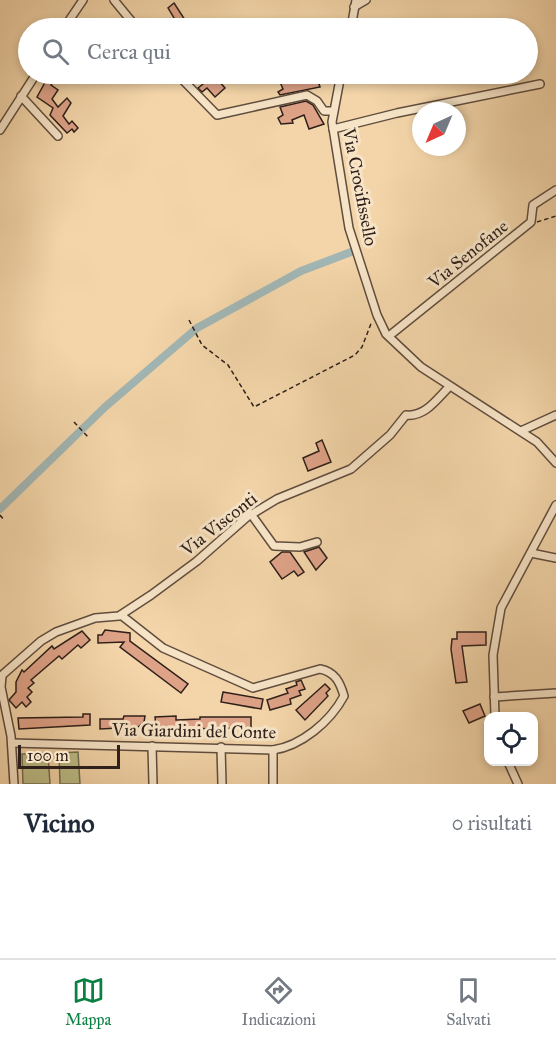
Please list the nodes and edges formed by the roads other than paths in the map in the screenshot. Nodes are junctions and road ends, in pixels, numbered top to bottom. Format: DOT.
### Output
graph roads {
  1 [pos="83,0"];
  2 [pos="114,0"];
  3 [pos="366,0"];
  4 [pos="355,4"];
  5 [pos="71,18"];
  6 [pos="129,18"];
  7 [pos="29,84"];
  8 [pos="187,84"];
  9 [pos="339,84"];
  10 [pos="540,84"];
  11 [pos="21,96"];
  12 [pos="333,111"];
  13 [pos="333,129"];
  14 [pos="0,130"];
  15 [pos="58,136"];
  16 [pos="556,190"];
  17 [pos="389,336"];
  18 [pos="449,387"];
  19 [pos="556,415"];
  20 [pos="520,431"];
  21 [pos="556,463"];
  22 [pos="556,505"];
  23 [pos="251,514"];
  24 [pos="317,542"];
  25 [pos="531,553"];
  26 [pos="556,558"];
  27 [pos="121,615"];
  28 [pos="1,676"];
  29 [pos="556,693"];
  30 [pos="494,697"];
  31 [pos="495,712"];
  32 [pos="12,743"];
  33 [pos="152,746"];
  34 [pos="221,747"];
  35 [pos="273,750"];
  36 [pos="510,766"];
  37 [pos="14,784"];
  38 [pos="153,784"];
  39 [pos="222,784"];
  40 [pos="273,784"];
  41 [pos="518,784"];
  1 -- 5 [label="street"];
  2 -- 6 [label="street"];
  3 -- 4 [label="street"];
  7 -- 11 [label="street"];
  8 -- 12 [label="street"];
  9 -- 12 [label="street, Via Crocifissello"];
  10 -- 13 [label="street"];
  11 -- 14 [label="street"];
  11 -- 15 [label="street"];
  12 -- 13 [label="street, Via Crocifissello"];
  13 -- 17 [label="street, Via Crocifissello"];
  16 -- 17 [label="street, Via Senofane"];
  17 -- 18 [label="street, Via Crocifissello"];
  18 -- 20 [label="street, Via Crocifissello"];
  18 -- 23 [label="street, Via Visconti"];
  19 -- 20 [label="street"];
  20 -- 21 [label="street, Via Crocifissello"];
  22 -- 25 [label="street"];
  23 -- 24 [label="street"];
  23 -- 27 [label="street, Via Visconti"];
  25 -- 26 [label="street"];
  25 -- 30 [label="street"];
  27 -- 28 [label="street, Via Visconti"];
  27 -- 35 [label="street, Via Giardini del Conte"];
  28 -- 32 [label="street"];
  29 -- 30 [label="street"];
  30 -- 31 [label="street"];
  32 -- 33 [label="street, Via Giardini del Conte"];
  32 -- 37 [label="street"];
  33 -- 34 [label="street, Via Giardini del Conte"];
  33 -- 38 [label="street"];
  34 -- 35 [label="street, Via Giardini del Conte"];
  34 -- 39 [label="street"];
  35 -- 40 [label="street"];
  36 -- 41 [label="street"];
}
